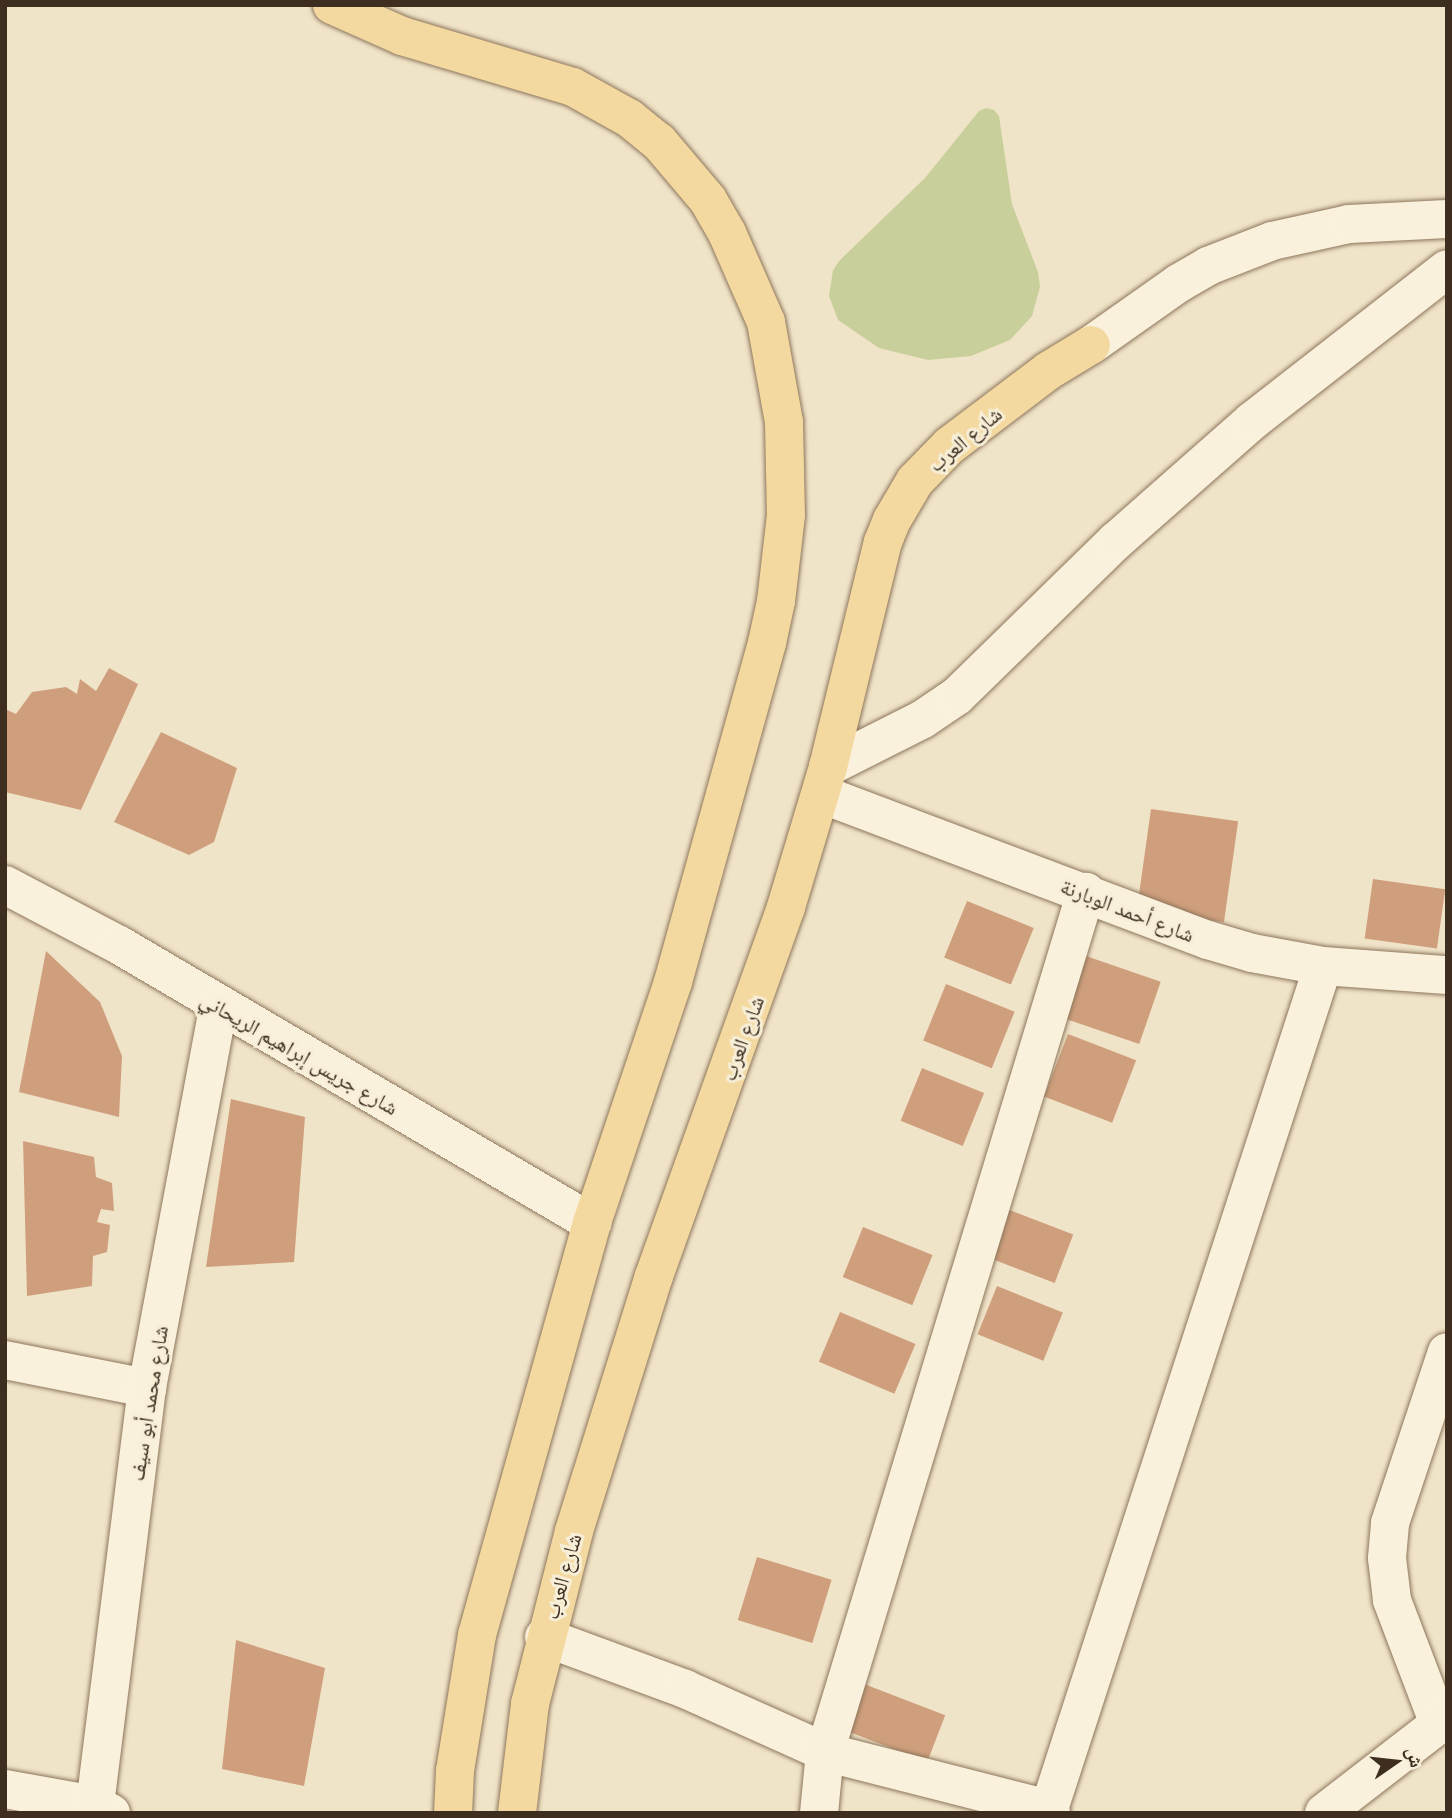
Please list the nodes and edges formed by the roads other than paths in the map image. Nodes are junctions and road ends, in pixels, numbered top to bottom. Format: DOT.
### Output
graph roads {
  1 [pos="332,5"];
  2 [pos="1447,219"];
  3 [pos="1447,269"];
  4 [pos="1091,345"];
  5 [pos="825,781"];
  6 [pos="5,885"];
  7 [pos="1086,892"];
  8 [pos="1323,966"];
  9 [pos="1447,975"];
  10 [pos="219,1004"];
  11 [pos="592,1223"];
  12 [pos="1447,1352"];
  13 [pos="5,1360"];
  14 [pos="147,1388"];
  15 [pos="544,1637"];
  16 [pos="1443,1721"];
  17 [pos="825,1752"];
  18 [pos="5,1789"];
  19 [pos="103,1809"];
  20 [pos="1050,1811"];
  21 [pos="453,1813"];
  22 [pos="517,1813"];
  23 [pos="819,1813"];
  24 [pos="1324,1813"];
  1 -- 11 [label="main road"];
  2 -- 4 [label="street"];
  3 -- 5 [label="street"];
  4 -- 5 [label="main road, شارع العرب"];
  5 -- 7 [label="street, شارع أحمد الوبارنة"];
  5 -- 15 [label="main road, شارع العرب"];
  6 -- 10 [label="street, شارع جريس إبراهيم الريحاني"];
  7 -- 8 [label="street, شارع أحمد الوبارنة"];
  7 -- 17 [label="street"];
  8 -- 9 [label="street, شارع أحمد الوبارنة"];
  8 -- 20 [label="street"];
  10 -- 11 [label="street, شارع جريس إبراهيم الريحاني"];
  10 -- 14 [label="street, شارع محمد أبو سيف"];
  11 -- 21 [label="main road"];
  12 -- 16 [label="street"];
  13 -- 14 [label="street"];
  14 -- 19 [label="street, شارع محمد أبو سيف"];
  15 -- 17 [label="street"];
  15 -- 22 [label="main road, شارع العرب"];
  16 -- 24 [label="street"];
  17 -- 20 [label="street"];
  17 -- 23 [label="street"];
  18 -- 19 [label="street"];
}
